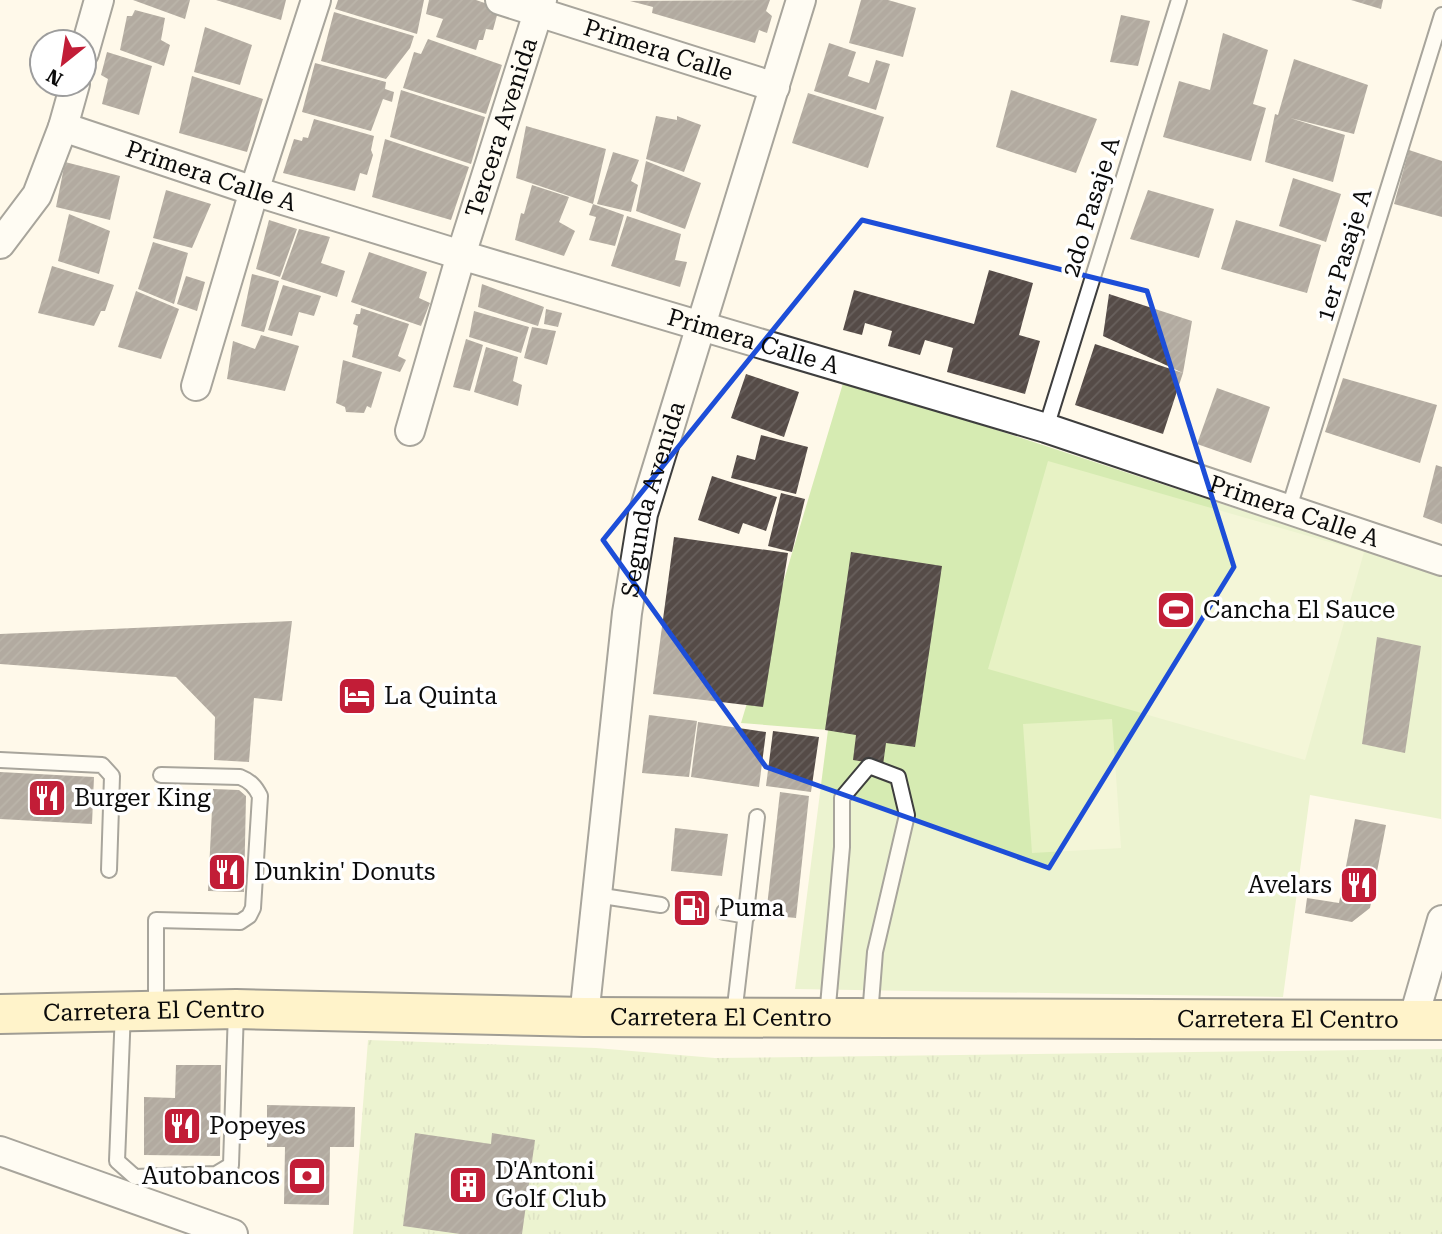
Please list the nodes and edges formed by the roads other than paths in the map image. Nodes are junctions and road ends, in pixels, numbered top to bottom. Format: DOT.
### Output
graph roads {
  1 [pos="99,0"];
  2 [pos="316,0"];
  3 [pos="500,0"];
  4 [pos="801,0"];
  5 [pos="1179,0"];
  6 [pos="540,6"];
  7 [pos="1442,15"];
  8 [pos="91,28"];
  9 [pos="775,88"];
  10 [pos="71,98"];
  11 [pos="63,127"];
  12 [pos="254,191"];
  13 [pos="0,244"];
  14 [pos="461,255"];
  15 [pos="699,326"];
  16 [pos="195,386"];
  17 [pos="1046,428"];
  18 [pos="410,431"];
  19 [pos="1289,508"];
  20 [pos="1442,561"];
  21 [pos="0,760"];
  22 [pos="162,775"];
  23 [pos="757,817"];
  24 [pos="109,870"];
  25 [pos="596,895"];
  26 [pos="661,905"];
  27 [pos="724,912"];
  28 [pos="747,916"];
  29 [pos="1442,920"];
  30 [pos="140,1009"];
  31 [pos="236,1009"];
  32 [pos="0,1014"];
  33 [pos="734,1016"];
  34 [pos="584,1017"];
  35 [pos="827,1017"];
  36 [pos="870,1017"];
  37 [pos="1427,1020"];
  38 [pos="0,1152"];
  39 [pos="233,1234"];
  1 -- 8 [label="street"];
  2 -- 12 [label="street"];
  3 -- 6 [label="street, Primera Calle"];
  4 -- 9 [label="street, Segunda Avenida"];
  5 -- 17 [label="lane, 2do Pasaje A"];
  6 -- 9 [label="street, Primera Calle"];
  6 -- 14 [label="street, Tercera Avenida"];
  7 -- 19 [label="lane, 1er Pasaje A"];
  9 -- 15 [label="street, Segunda Avenida"];
  10 -- 11 [label="street"];
  11 -- 12 [label="street, Primera Calle A"];
  11 -- 13 [label="street"];
  12 -- 14 [label="street, Primera Calle A"];
  12 -- 16 [label="street"];
  14 -- 15 [label="street, Primera Calle A"];
  14 -- 18 [label="street, Tercera Avenida"];
  15 -- 17 [label="street, Primera Calle A"];
  15 -- 25 [label="street, Segunda Avenida"];
  17 -- 19 [label="street, Primera Calle A"];
  19 -- 20 [label="street, Primera Calle A"];
  21 -- 24 [label="lane"];
  22 -- 30 [label="lane"];
  23 -- 28 [label="lane"];
  25 -- 26 [label="lane"];
  25 -- 34 [label="street, Segunda Avenida"];
  27 -- 28 [label="lane"];
  28 -- 33 [label="lane"];
  29 -- 37 [label="street"];
  30 -- 31 [label="main road, Carretera El Centro"];
  30 -- 31 [label="lane"];
  30 -- 32 [label="main road, Carretera El Centro"];
  31 -- 34 [label="main road, Carretera El Centro"];
  33 -- 34 [label="main road, Carretera El Centro"];
  33 -- 35 [label="main road, Carretera El Centro"];
  35 -- 36 [label="main road, Carretera El Centro"];
  35 -- 36 [label="lane"];
  36 -- 37 [label="main road, Carretera El Centro"];
  38 -- 39 [label="street"];
}
